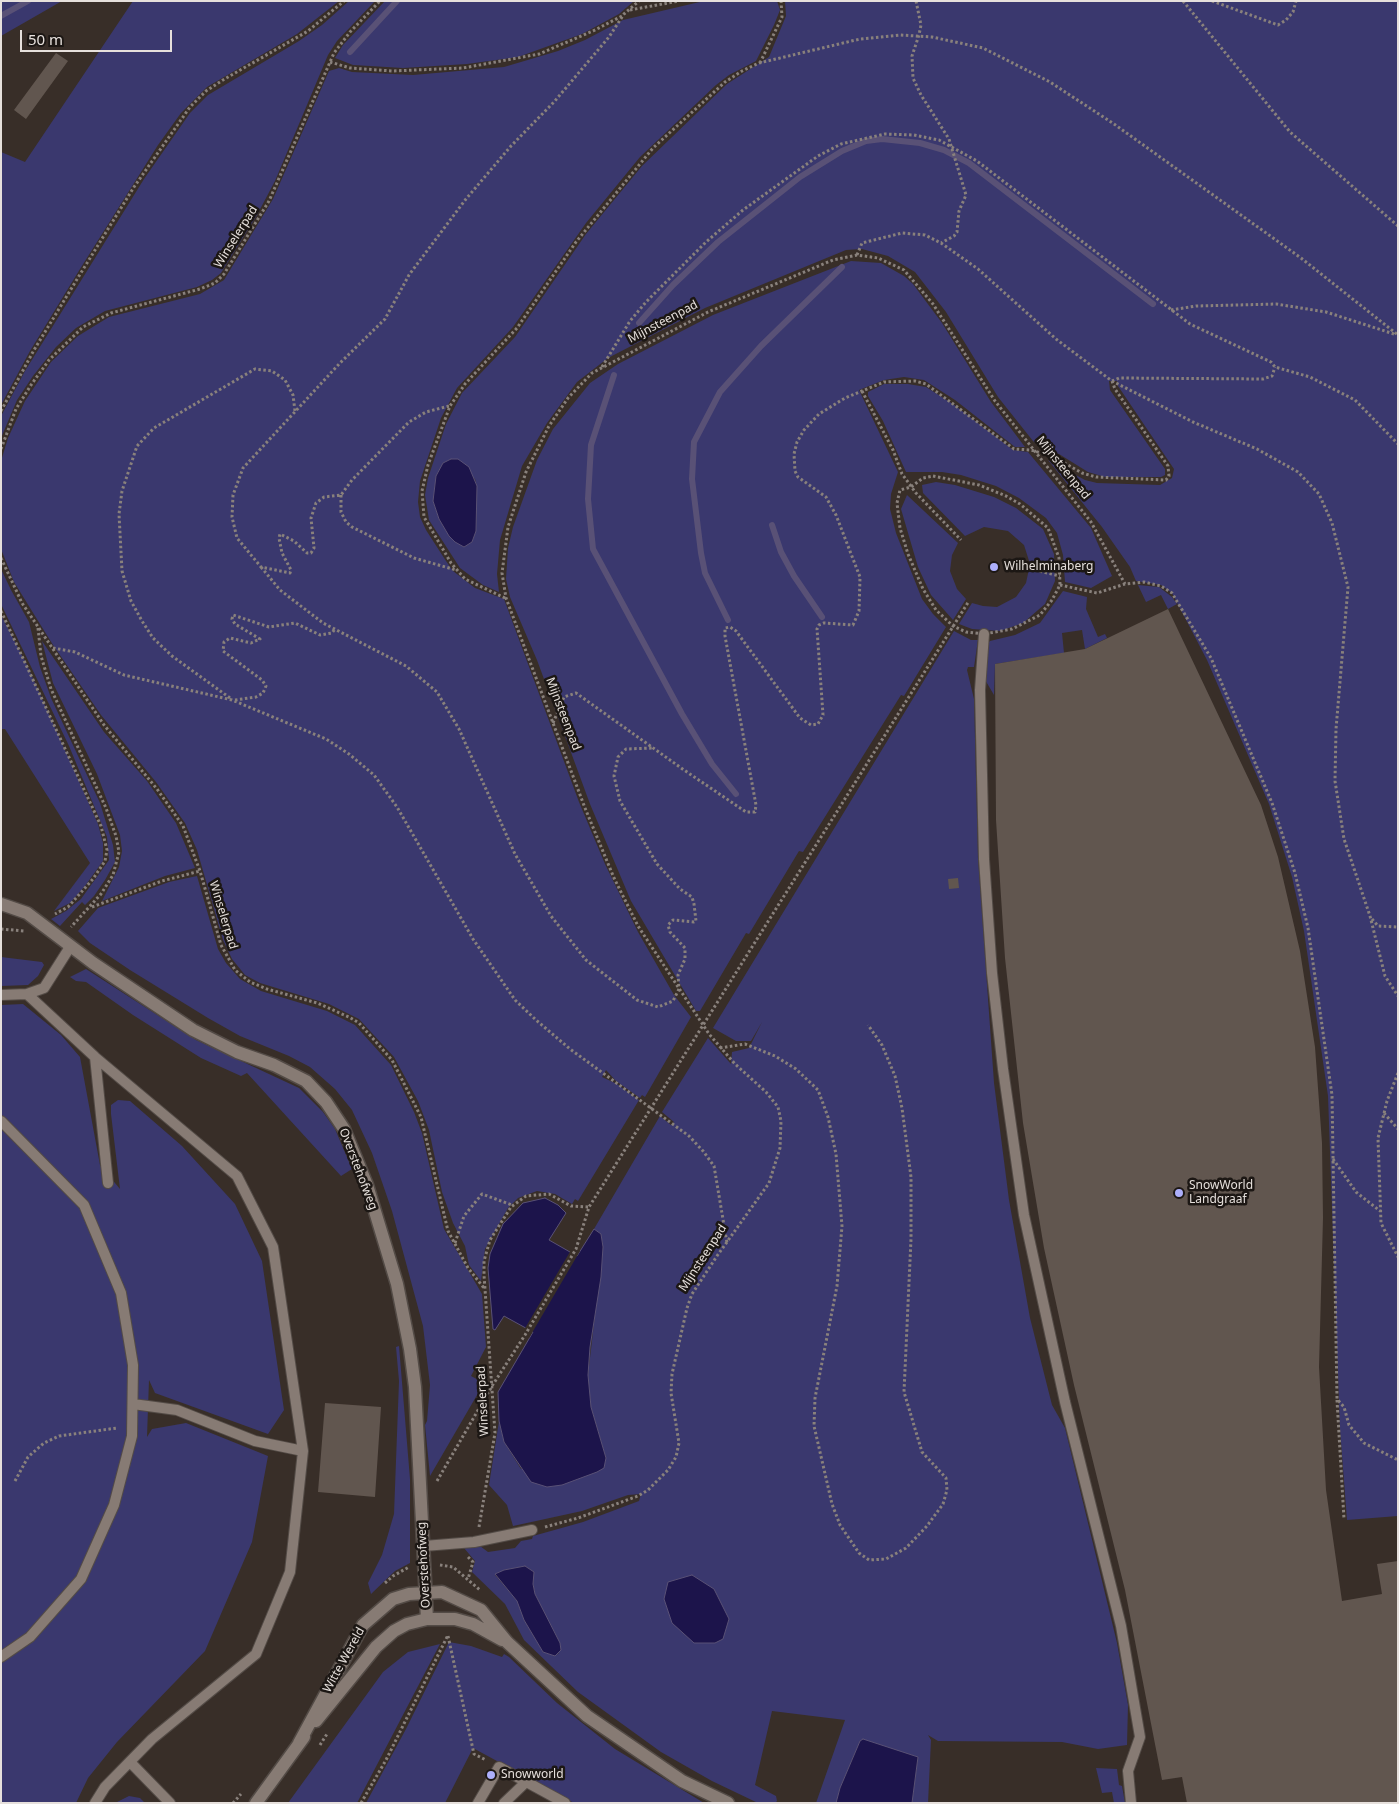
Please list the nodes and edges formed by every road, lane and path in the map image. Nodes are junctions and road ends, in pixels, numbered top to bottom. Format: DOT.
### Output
graph roads {
  1 [pos="344,1"];
  2 [pos="380,1"];
  3 [pos="639,1"];
  4 [pos="679,1"];
  5 [pos="781,1"];
  6 [pos="916,1"];
  7 [pos="1183,1"];
  8 [pos="1212,1"];
  9 [pos="1296,1"];
  10 [pos="630,10"];
  11 [pos="624,14"];
  12 [pos="920,35"];
  13 [pos="330,62"];
  14 [pos="760,63"];
  15 [pos="953,148"];
  16 [pos="1398,226"];
  17 [pos="942,242"];
  18 [pos="857,254"];
  19 [pos="1171,310"];
  20 [pos="1397,335"];
  21 [pos="1276,367"];
  22 [pos="602,368"];
  23 [pos="1112,381"];
  24 [pos="862,391"];
  25 [pos="450,406"];
  26 [pos="1,411"];
  27 [pos="295,412"];
  28 [pos="1398,444"];
  29 [pos="1,449"];
  30 [pos="1031,450"];
  31 [pos="911,487"];
  32 [pos="341,496"];
  33 [pos="961,540"];
  34 [pos="1,558"];
  35 [pos="261,567"];
  36 [pos="1030,569"];
  37 [pos="457,570"];
  38 [pos="1060,576"];
  39 [pos="1125,584"];
  40 [pos="1060,585"];
  41 [pos="506,598"];
  42 [pos="969,601"];
  43 [pos="1,611"];
  44 [pos="953,626"];
  45 [pos="38,627"];
  46 [pos="335,629"];
  47 [pos="984,634"];
  48 [pos="53,648"];
  49 [pos="232,700"];
  50 [pos="553,724"];
  51 [pos="654,748"];
  52 [pos="200,871"];
  53 [pos="1,904"];
  54 [pos="90,908"];
  55 [pos="1370,916"];
  56 [pos="41,922"];
  57 [pos="1398,927"];
  58 [pos="77,932"];
  59 [pos="70,947"];
  60 [pos="679,989"];
  61 [pos="28,994"];
  62 [pos="1,995"];
  63 [pos="1398,996"];
  64 [pos="703,1024"];
  65 [pos="868,1025"];
  66 [pos="720,1048"];
  67 [pos="95,1057"];
  68 [pos="1398,1073"];
  69 [pos="650,1107"];
  70 [pos="1384,1113"];
  71 [pos="1,1121"];
  72 [pos="1398,1128"];
  73 [pos="1333,1159"];
  74 [pos="108,1183"];
  75 [pos="513,1205"];
  76 [pos="589,1207"];
  77 [pos="1381,1212"];
  78 [pos="455,1243"];
  79 [pos="727,1243"];
  80 [pos="1398,1257"];
  81 [pos="484,1288"];
  82 [pos="492,1386"];
  83 [pos="1337,1399"];
  84 [pos="132,1404"];
  85 [pos="132,1426"];
  86 [pos="303,1451"];
  87 [pos="1398,1460"];
  88 [pos="14,1481"];
  89 [pos="421,1507"];
  90 [pos="1344,1519"];
  91 [pos="532,1530"];
  92 [pos="474,1542"];
  93 [pos="424,1546"];
  94 [pos="425,1566"];
  95 [pos="470,1573"];
  96 [pos="426,1592"];
  97 [pos="427,1619"];
  98 [pos="507,1642"];
  99 [pos="1,1657"];
  100 [pos="299,1743"];
  101 [pos="474,1754"];
  102 [pos="130,1762"];
  103 [pos="526,1782"];
  104 [pos="561,1802"];
  105 [pos="94,1803"];
  106 [pos="170,1803"];
  107 [pos="256,1803"];
  108 [pos="361,1803"];
  109 [pos="478,1803"];
  110 [pos="504,1803"];
  111 [pos="728,1803"];
  112 [pos="1131,1803"];
  1 -- 26 [label="path"];
  2 -- 13 [label="path, Winselerpad"];
  3 -- 10 [label="path"];
  4 -- 10 [label="path"];
  5 -- 14 [label="path"];
  6 -- 12 [label="path"];
  7 -- 16 [label="path"];
  8 -- 9 [label="path"];
  10 -- 11 [label="path"];
  11 -- 13 [label="path"];
  11 -- 27 [label="path"];
  12 -- 14 [label="path"];
  12 -- 15 [label="path"];
  12 -- 20 [label="path"];
  13 -- 29 [label="path, Winselerpad"];
  14 -- 25 [label="path"];
  15 -- 17 [label="path"];
  15 -- 19 [label="path"];
  15 -- 22 [label="path"];
  17 -- 18 [label="path"];
  17 -- 23 [label="path"];
  18 -- 22 [label="path, Mijnsteenpad"];
  18 -- 30 [label="path, Mijnsteenpad"];
  19 -- 20 [label="path"];
  19 -- 21 [label="path"];
  21 -- 23 [label="path"];
  21 -- 28 [label="path"];
  22 -- 41 [label="path, Mijnsteenpad"];
  23 -- 30 [label="path"];
  23 -- 55 [label="path"];
  24 -- 30 [label="path"];
  24 -- 31 [label="path"];
  24 -- 51 [label="path"];
  25 -- 32 [label="path"];
  25 -- 37 [label="path"];
  27 -- 35 [label="path"];
  27 -- 49 [label="path"];
  30 -- 39 [label="path, Mijnsteenpad"];
  31 -- 33 [label="path"];
  31 -- 38 [label="path"];
  31 -- 44 [label="path"];
  32 -- 35 [label="path"];
  32 -- 37 [label="path"];
  34 -- 45 [label="path"];
  35 -- 46 [label="path"];
  36 -- 38 [label="path"];
  37 -- 41 [label="path"];
  38 -- 40 [label="path"];
  39 -- 40 [label="path"];
  39 -- 73 [label="path"];
  40 -- 47 [label="path"];
  41 -- 50 [label="path, Mijnsteenpad"];
  42 -- 44 [label="path"];
  43 -- 56 [label="path"];
  44 -- 47 [label="path"];
  44 -- 64 [label="path"];
  45 -- 48 [label="path, Winselerpad"];
  45 -- 54 [label="path"];
  46 -- 49 [label="path"];
  46 -- 60 [label="path"];
  47 -- 112 [label="lane"];
  48 -- 49 [label="path"];
  48 -- 52 [label="path, Winselerpad"];
  49 -- 69 [label="path"];
  50 -- 51 [label="path"];
  50 -- 60 [label="path, Mijnsteenpad"];
  51 -- 60 [label="path"];
  52 -- 54 [label="path"];
  52 -- 78 [label="path, Winselerpad"];
  53 -- 56 [label="street, Overstehofweg"];
  54 -- 58 [label="path"];
  55 -- 57 [label="path"];
  55 -- 63 [label="path"];
  56 -- 59 [label="street, Overstehofweg"];
  59 -- 61 [label="lane"];
  59 -- 89 [label="street, Overstehofweg"];
  60 -- 64 [label="path, Mijnsteenpad"];
  61 -- 62 [label="lane"];
  61 -- 67 [label="lane"];
  64 -- 66 [label="path, Mijnsteenpad"];
  64 -- 69 [label="path"];
  65 -- 66 [label="path"];
  66 -- 79 [label="path, Mijnsteenpad"];
  67 -- 74 [label="lane"];
  67 -- 86 [label="lane"];
  68 -- 70 [label="path"];
  69 -- 76 [label="path"];
  69 -- 79 [label="path"];
  70 -- 72 [label="path"];
  70 -- 77 [label="path"];
  71 -- 84 [label="lane"];
  73 -- 77 [label="path"];
  73 -- 83 [label="path"];
  75 -- 76 [label="path, Winselerpad"];
  75 -- 78 [label="path"];
  75 -- 81 [label="path, Winselerpad"];
  76 -- 82 [label="path"];
  77 -- 80 [label="path"];
  78 -- 81 [label="path, Winselerpad"];
  79 -- 91 [label="path, Mijnsteenpad"];
  81 -- 82 [label="path, Winselerpad"];
  82 -- 89 [label="path"];
  82 -- 92 [label="path, Winselerpad"];
  83 -- 87 [label="path"];
  83 -- 90 [label="path"];
  84 -- 85 [label="lane"];
  84 -- 86 [label="lane"];
  85 -- 88 [label="path"];
  85 -- 99 [label="lane"];
  86 -- 102 [label="lane"];
  89 -- 93 [label="street, Overstehofweg"];
  91 -- 92 [label="lane"];
  92 -- 93 [label="lane"];
  93 -- 94 [label="street, Overstehofweg"];
  94 -- 95 [label="path"];
  94 -- 96 [label="street, Overstehofweg"];
  96 -- 97 [label="street, Overstehofweg"];
  96 -- 98 [label="street, Witte Wereld"];
  96 -- 100 [label="street, Witte Wereld"];
  97 -- 98 [label="street, Witte Wereld"];
  97 -- 100 [label="street, Witte Wereld"];
  98 -- 111 [label="street, Witte Wereld"];
  100 -- 107 [label="street, Witte Wereld"];
  101 -- 108 [label="path"];
  102 -- 105 [label="lane"];
  102 -- 106 [label="lane"];
  103 -- 104 [label="lane"];
  103 -- 109 [label="lane"];
  103 -- 110 [label="lane"];
}
